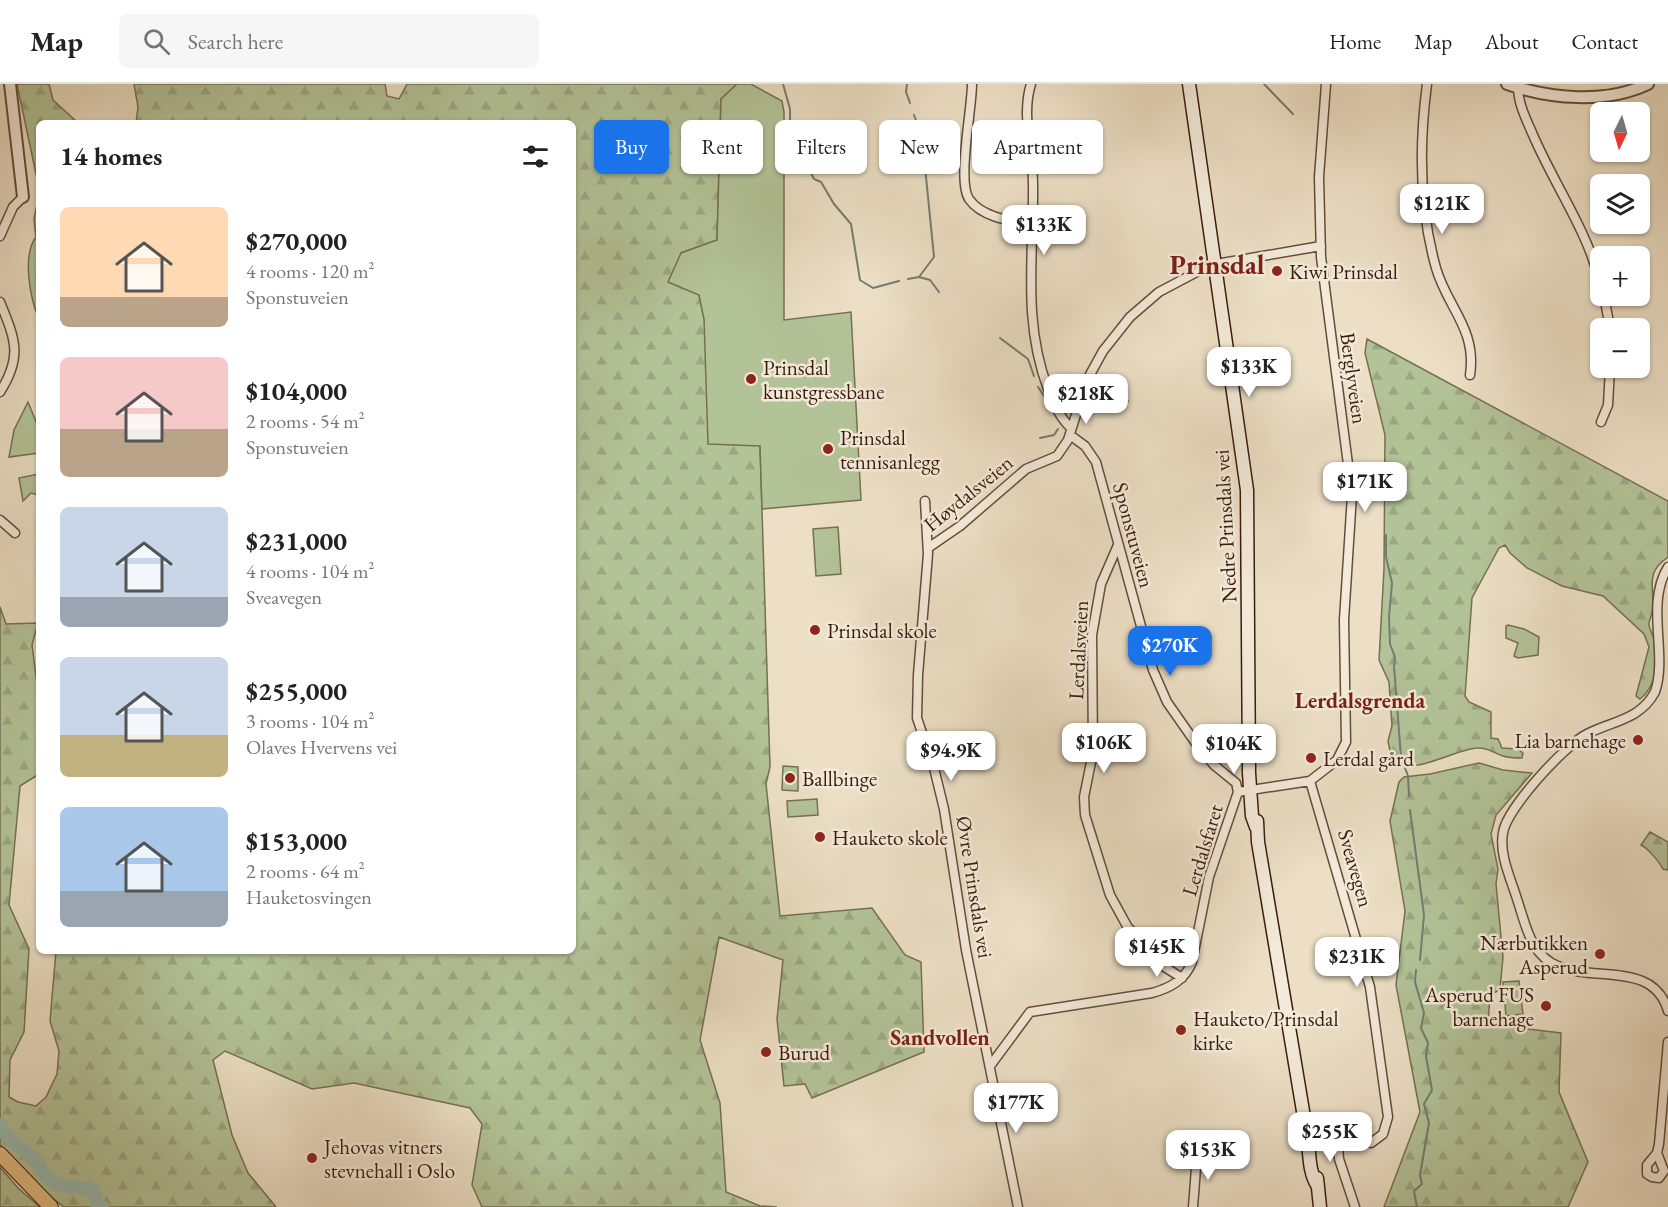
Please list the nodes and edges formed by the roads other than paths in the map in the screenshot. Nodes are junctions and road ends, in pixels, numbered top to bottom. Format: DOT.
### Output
graph roads {
  1 [pos="10,84"];
  2 [pos="972,84"];
  3 [pos="1031,84"];
  4 [pos="1189,84"];
  5 [pos="1326,84"];
  6 [pos="1427,84"];
  7 [pos="1648,84"];
  8 [pos="1513,86"];
  9 [pos="23,197"];
  10 [pos="1032,224"];
  11 [pos="0,236"];
  12 [pos="1321,246"];
  13 [pos="1590,254"];
  14 [pos="1216,264"];
  15 [pos="0,302"];
  16 [pos="1470,375"];
  17 [pos="1610,378"];
  18 [pos="0,392"];
  19 [pos="1601,422"];
  20 [pos="1070,432"];
  21 [pos="926,501"];
  22 [pos="0,520"];
  23 [pos="15,533"];
  24 [pos="1118,545"];
  25 [pos="928,548"];
  26 [pos="1668,567"];
  27 [pos="1310,781"];
  28 [pos="1248,791"];
  29 [pos="1182,978"];
  30 [pos="1668,1011"];
  31 [pos="1668,1042"];
  32 [pos="990,1065"];
  33 [pos="1337,1135"];
  34 [pos="1308,1141"];
  35 [pos="1203,1149"];
  36 [pos="1657,1153"];
  37 [pos="0,1154"];
  38 [pos="51,1207"];
  39 [pos="1018,1207"];
  40 [pos="1193,1207"];
  41 [pos="1320,1207"];
  42 [pos="1355,1207"];
  1 -- 9 [label="street"];
  2 -- 10 [label="street"];
  3 -- 10 [label="street, Sponstuveien"];
  4 -- 14 [label="main road, Nedre Prinsdals vei"];
  5 -- 12 [label="street, Berglyveien"];
  6 -- 16 [label="street"];
  7 -- 8 [label="street"];
  8 -- 13 [label="street"];
  9 -- 11 [label="street"];
  10 -- 20 [label="street, Sponstuveien"];
  12 -- 14 [label="street, Høydalsveien"];
  12 -- 27 [label="street, Berglyveien"];
  14 -- 20 [label="street, Høydalsveien"];
  14 -- 28 [label="main road, Nedre Prinsdals vei"];
  15 -- 18 [label="street"];
  17 -- 19 [label="street"];
  20 -- 24 [label="street, Sponstuveien"];
  20 -- 25 [label="street, Høydalsveien"];
  21 -- 25 [label="street, Øvre Prinsdals vei"];
  22 -- 23 [label="street"];
  24 -- 28 [label="street, Sponstuveien"];
  24 -- 29 [label="street, Lerdalsveien"];
  25 -- 32 [label="street, Øvre Prinsdals vei"];
  26 -- 30 [label="street"];
  27 -- 28 [label="street, Berglyveien"];
  27 -- 33 [label="street, Sveavegen"];
  28 -- 29 [label="street, Lerdalsfaret"];
  28 -- 34 [label="main road, Nedre Prinsdals vei"];
  29 -- 32 [label="street"];
  31 -- 36 [label="street"];
  32 -- 39 [label="street, Øvre Prinsdals vei"];
  33 -- 34 [label="street, Sveavegen"];
  33 -- 42 [label="street"];
  34 -- 41 [label="main road, Nedre Prinsdals vei"];
  35 -- 40 [label="street"];
  37 -- 38 [label="main road"];
}
